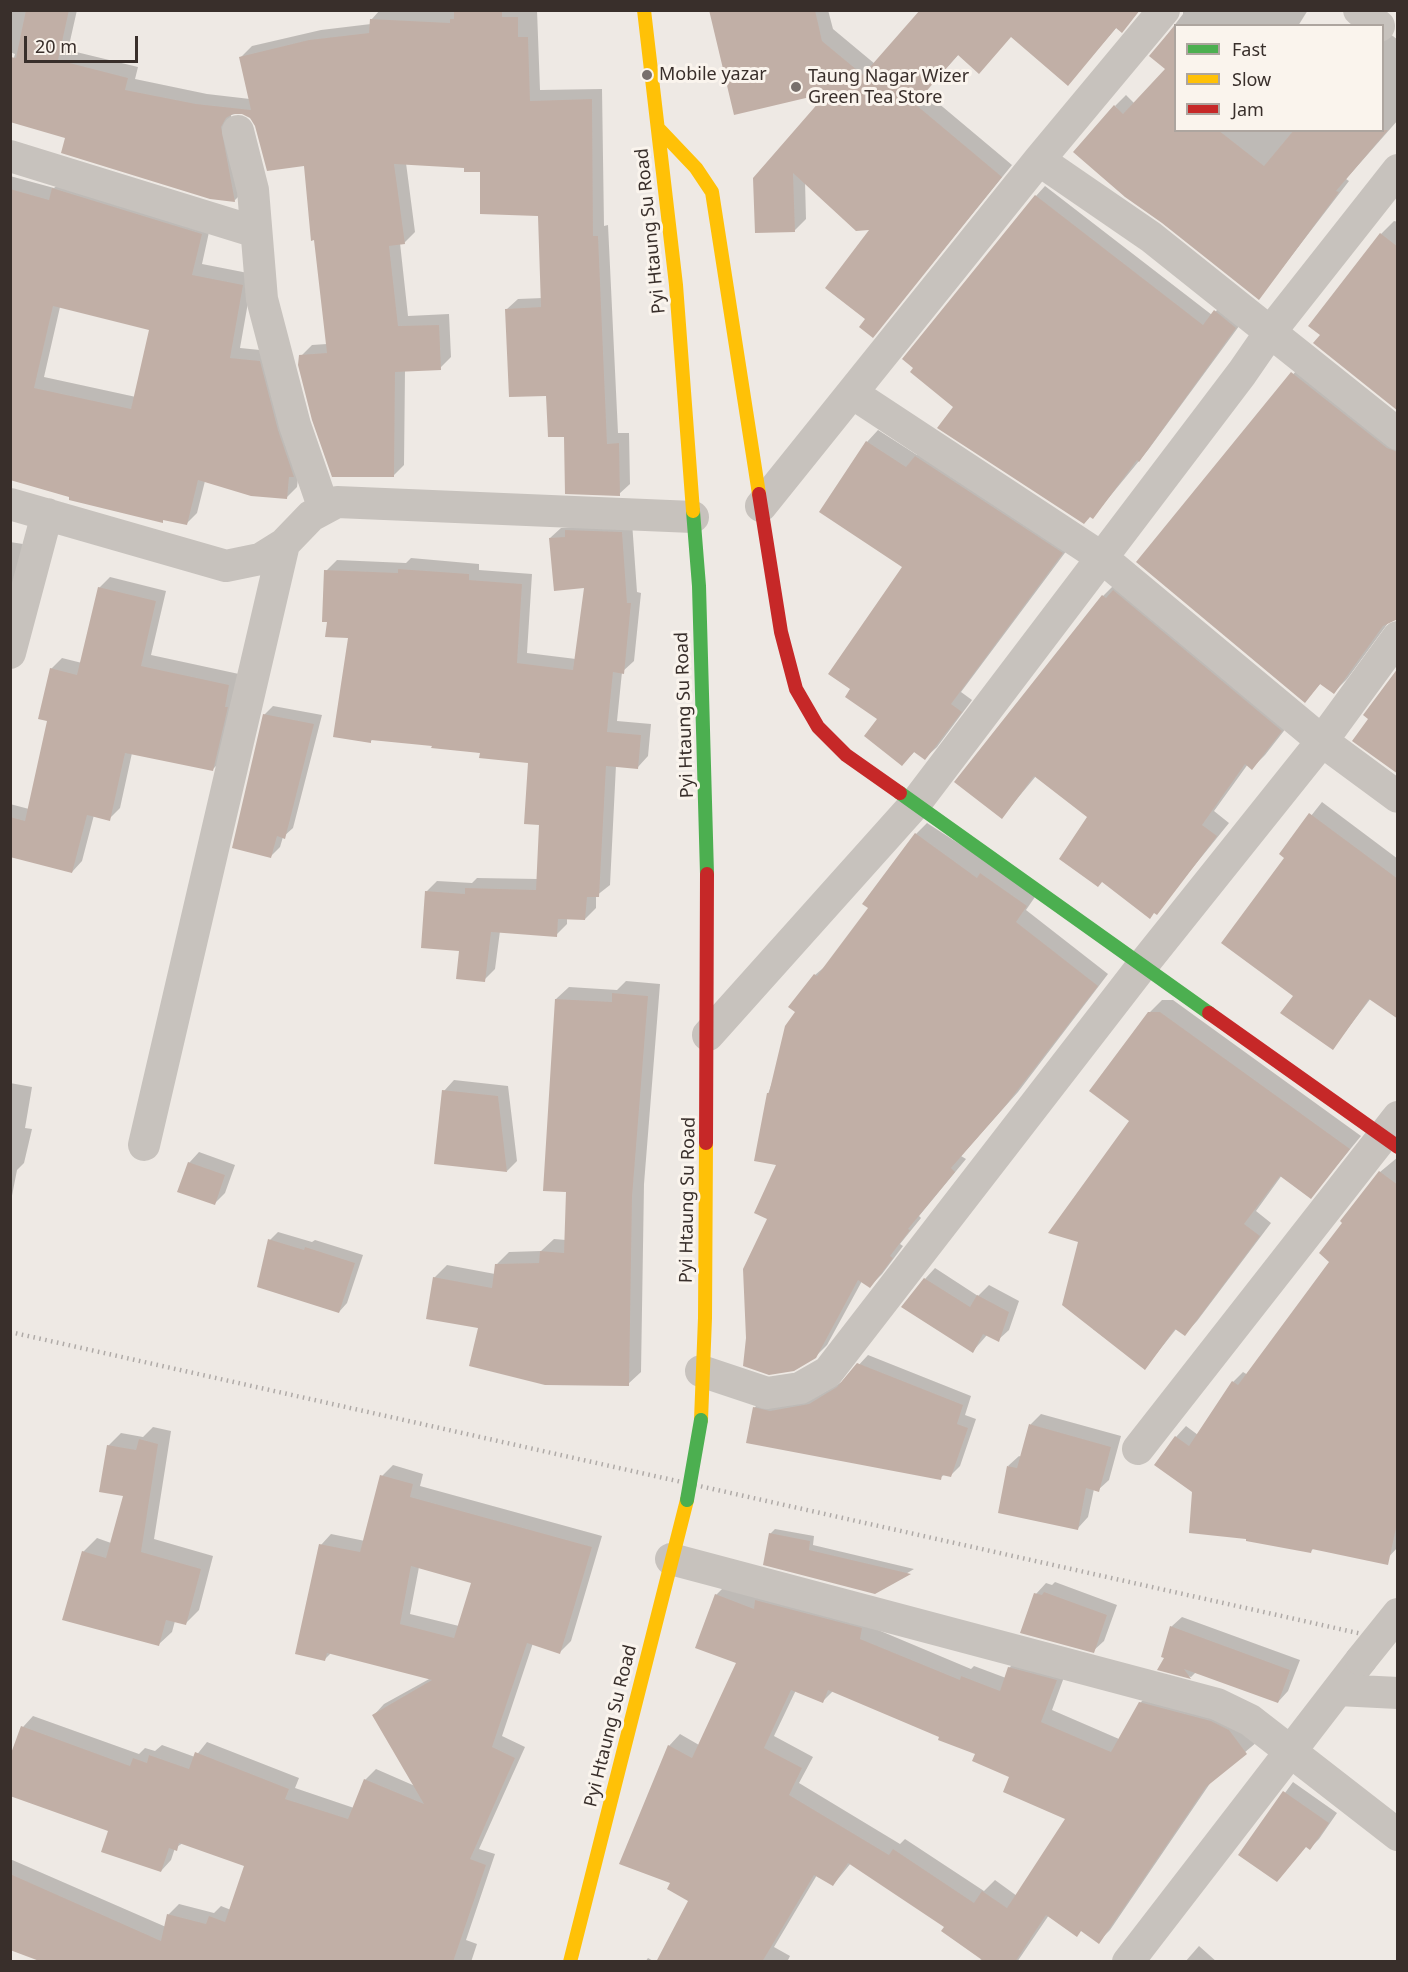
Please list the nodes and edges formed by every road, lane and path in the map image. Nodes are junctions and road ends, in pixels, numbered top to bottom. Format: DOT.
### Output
graph roads {
  1 [pos="644,10"];
  2 [pos="1164,10"];
  3 [pos="1359,10"];
  4 [pos="1377,24"];
  5 [pos="1384,29"];
  6 [pos="1398,39"];
  7 [pos="658,128"];
  8 [pos="238,131"];
  9 [pos="10,156"];
  10 [pos="1038,160"];
  11 [pos="1398,170"];
  12 [pos="256,232"];
  13 [pos="1271,331"];
  14 [pos="852,393"];
  15 [pos="1398,434"];
  16 [pos="10,504"];
  17 [pos="760,506"];
  18 [pos="324,509"];
  19 [pos="47,514"];
  20 [pos="693,517"];
  21 [pos="284,544"];
  22 [pos="1101,558"];
  23 [pos="1398,637"];
  24 [pos="10,653"];
  25 [pos="1322,741"];
  26 [pos="1398,796"];
  27 [pos="915,804"];
  28 [pos="1142,966"];
  29 [pos="708,1035"];
  30 [pos="1392,1133"];
  31 [pos="144,1145"];
  32 [pos="701,1371"];
  33 [pos="1138,1449"];
  34 [pos="671,1558"];
  35 [pos="1398,1614"];
  36 [pos="1338,1690"];
  37 [pos="1398,1693"];
  38 [pos="1291,1752"];
  39 [pos="1398,1835"];
  40 [pos="570,1962"];
  41 [pos="1128,1962"];
  1 -- 7 [label="main road, Pyi Htaung Su Road"];
  2 -- 10 [label="street"];
  3 -- 4 [label="street"];
  5 -- 6 [label="street"];
  7 -- 17 [label="main road"];
  7 -- 20 [label="main road, Pyi Htaung Su Road"];
  8 -- 12 [label="street"];
  9 -- 12 [label="street"];
  10 -- 13 [label="street"];
  10 -- 14 [label="street"];
  11 -- 13 [label="street"];
  12 -- 18 [label="street"];
  13 -- 15 [label="street"];
  13 -- 22 [label="street"];
  14 -- 17 [label="street"];
  14 -- 22 [label="street"];
  16 -- 19 [label="street"];
  17 -- 27 [label="main road"];
  18 -- 20 [label="street"];
  18 -- 21 [label="street"];
  19 -- 21 [label="street"];
  19 -- 24 [label="street"];
  20 -- 29 [label="main road, Pyi Htaung Su Road"];
  21 -- 31 [label="street"];
  22 -- 25 [label="street"];
  22 -- 27 [label="street"];
  23 -- 25 [label="street"];
  25 -- 26 [label="street"];
  25 -- 28 [label="street"];
  27 -- 28 [label="main road"];
  27 -- 29 [label="street"];
  28 -- 30 [label="main road"];
  28 -- 32 [label="street"];
  29 -- 32 [label="main road, Pyi Htaung Su Road"];
  30 -- 33 [label="street"];
  32 -- 34 [label="main road, Pyi Htaung Su Road, bridge"];
  34 -- 38 [label="street"];
  34 -- 40 [label="main road, Pyi Htaung Su Road"];
  35 -- 36 [label="street, bridge"];
  36 -- 37 [label="street"];
  36 -- 38 [label="street"];
  38 -- 39 [label="street"];
  38 -- 41 [label="street"];
}
